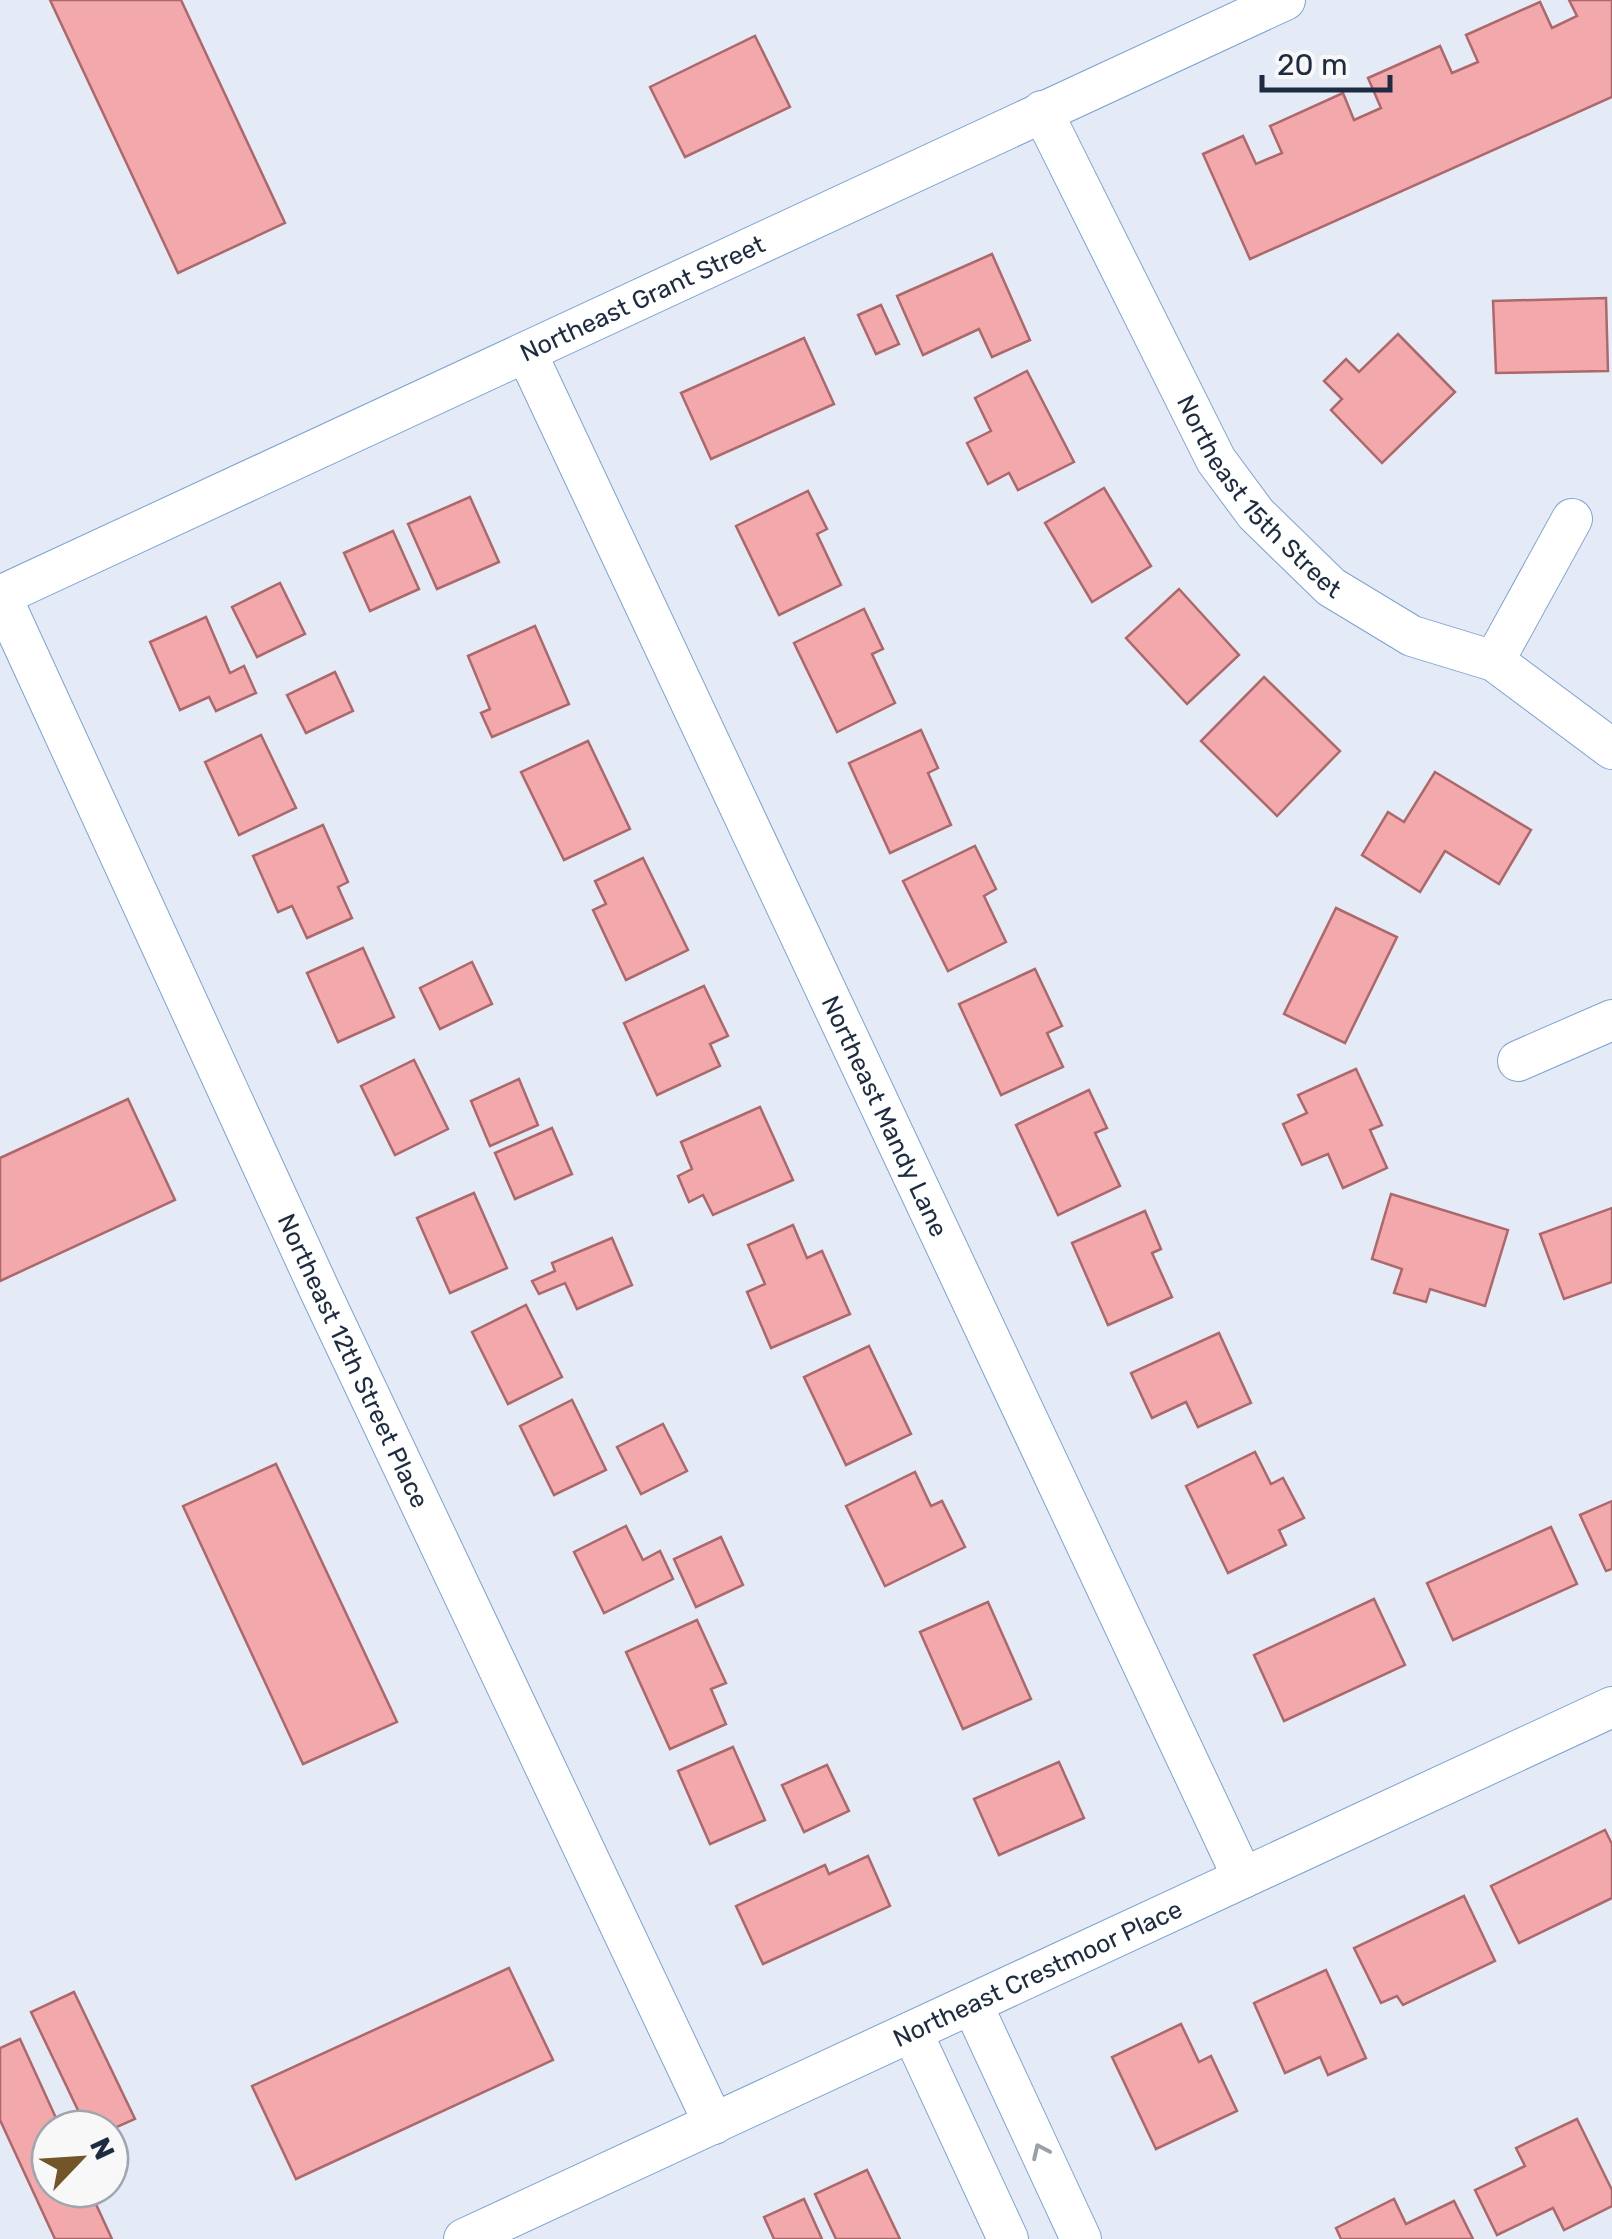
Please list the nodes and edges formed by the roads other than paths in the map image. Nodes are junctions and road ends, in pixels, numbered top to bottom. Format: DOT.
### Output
graph roads {
  1 [pos="1285,0"];
  2 [pos="1042,112"];
  3 [pos="526,354"];
  4 [pos="1572,519"];
  5 [pos="0,596"];
  6 [pos="1494,661"];
  7 [pos="1612,749"];
  8 [pos="1612,1020"];
  9 [pos="1518,1061"];
  10 [pos="1612,1708"];
  11 [pos="1243,1878"];
  12 [pos="972,2004"];
  13 [pos="912,2032"];
  14 [pos="714,2124"];
  15 [pos="464,2239"];
  16 [pos="1008,2239"];
  17 [pos="1081,2239"];
  1 -- 2 [label="street, Northeast Grant Street"];
  2 -- 3 [label="street, Northeast Grant Street"];
  2 -- 6 [label="street, Northeast 15th Street"];
  3 -- 5 [label="street, Northeast Grant Street"];
  3 -- 11 [label="street, Northeast Mandy Lane"];
  4 -- 6 [label="street"];
  5 -- 14 [label="street, Northeast 12th Street Place"];
  6 -- 7 [label="street, Northeast 15th Street"];
  8 -- 9 [label="street"];
  10 -- 11 [label="street, Northeast Crestmoor Place"];
  11 -- 12 [label="street, Northeast Crestmoor Place"];
  12 -- 13 [label="street, Northeast Crestmoor Place"];
  17 -- 12 [label="street, one-way"];
  13 -- 14 [label="street, Northeast Crestmoor Place"];
  13 -- 16 [label="street"];
  14 -- 15 [label="street, Northeast Crestmoor Place"];
}
